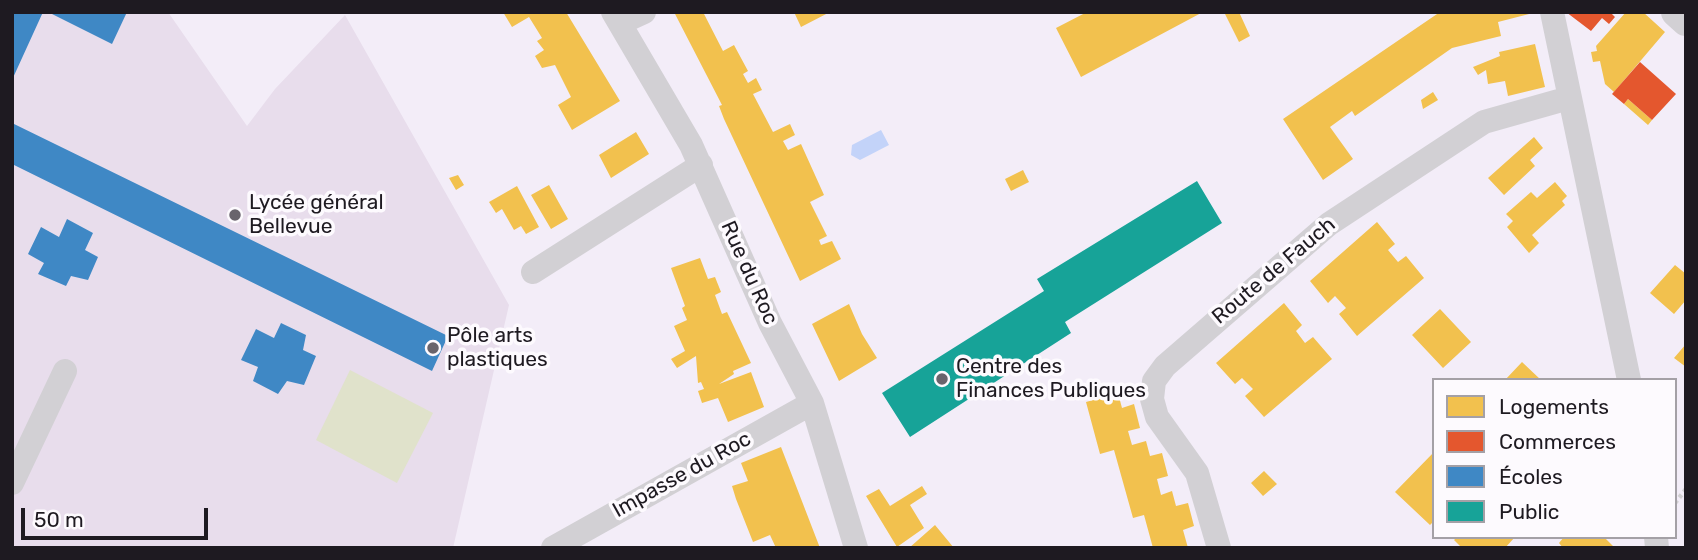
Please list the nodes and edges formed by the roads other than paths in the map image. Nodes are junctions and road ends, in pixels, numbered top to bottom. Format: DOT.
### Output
graph roads {
  1 [pos="644,12"];
  2 [pos="1552,12"];
  3 [pos="1676,12"];
  4 [pos="616,18"];
  5 [pos="1686,21"];
  6 [pos="1569,98"];
  7 [pos="701,165"];
  8 [pos="533,272"];
  9 [pos="65,371"];
  10 [pos="1629,378"];
  11 [pos="812,403"];
  12 [pos="12,483"];
  13 [pos="552,548"];
  14 [pos="856,548"];
  15 [pos="1219,548"];
  1 -- 4 [label="street"];
  2 -- 6 [label="street"];
  3 -- 5 [label="main road"];
  4 -- 7 [label="street, Rue du Roc"];
  6 -- 10 [label="street"];
  6 -- 15 [label="street, Route de Fauch"];
  7 -- 8 [label="street"];
  7 -- 11 [label="street, Rue du Roc"];
  9 -- 12 [label="street"];
  11 -- 13 [label="street, Impasse du Roc"];
  11 -- 14 [label="street, Rue du Roc"];
}
